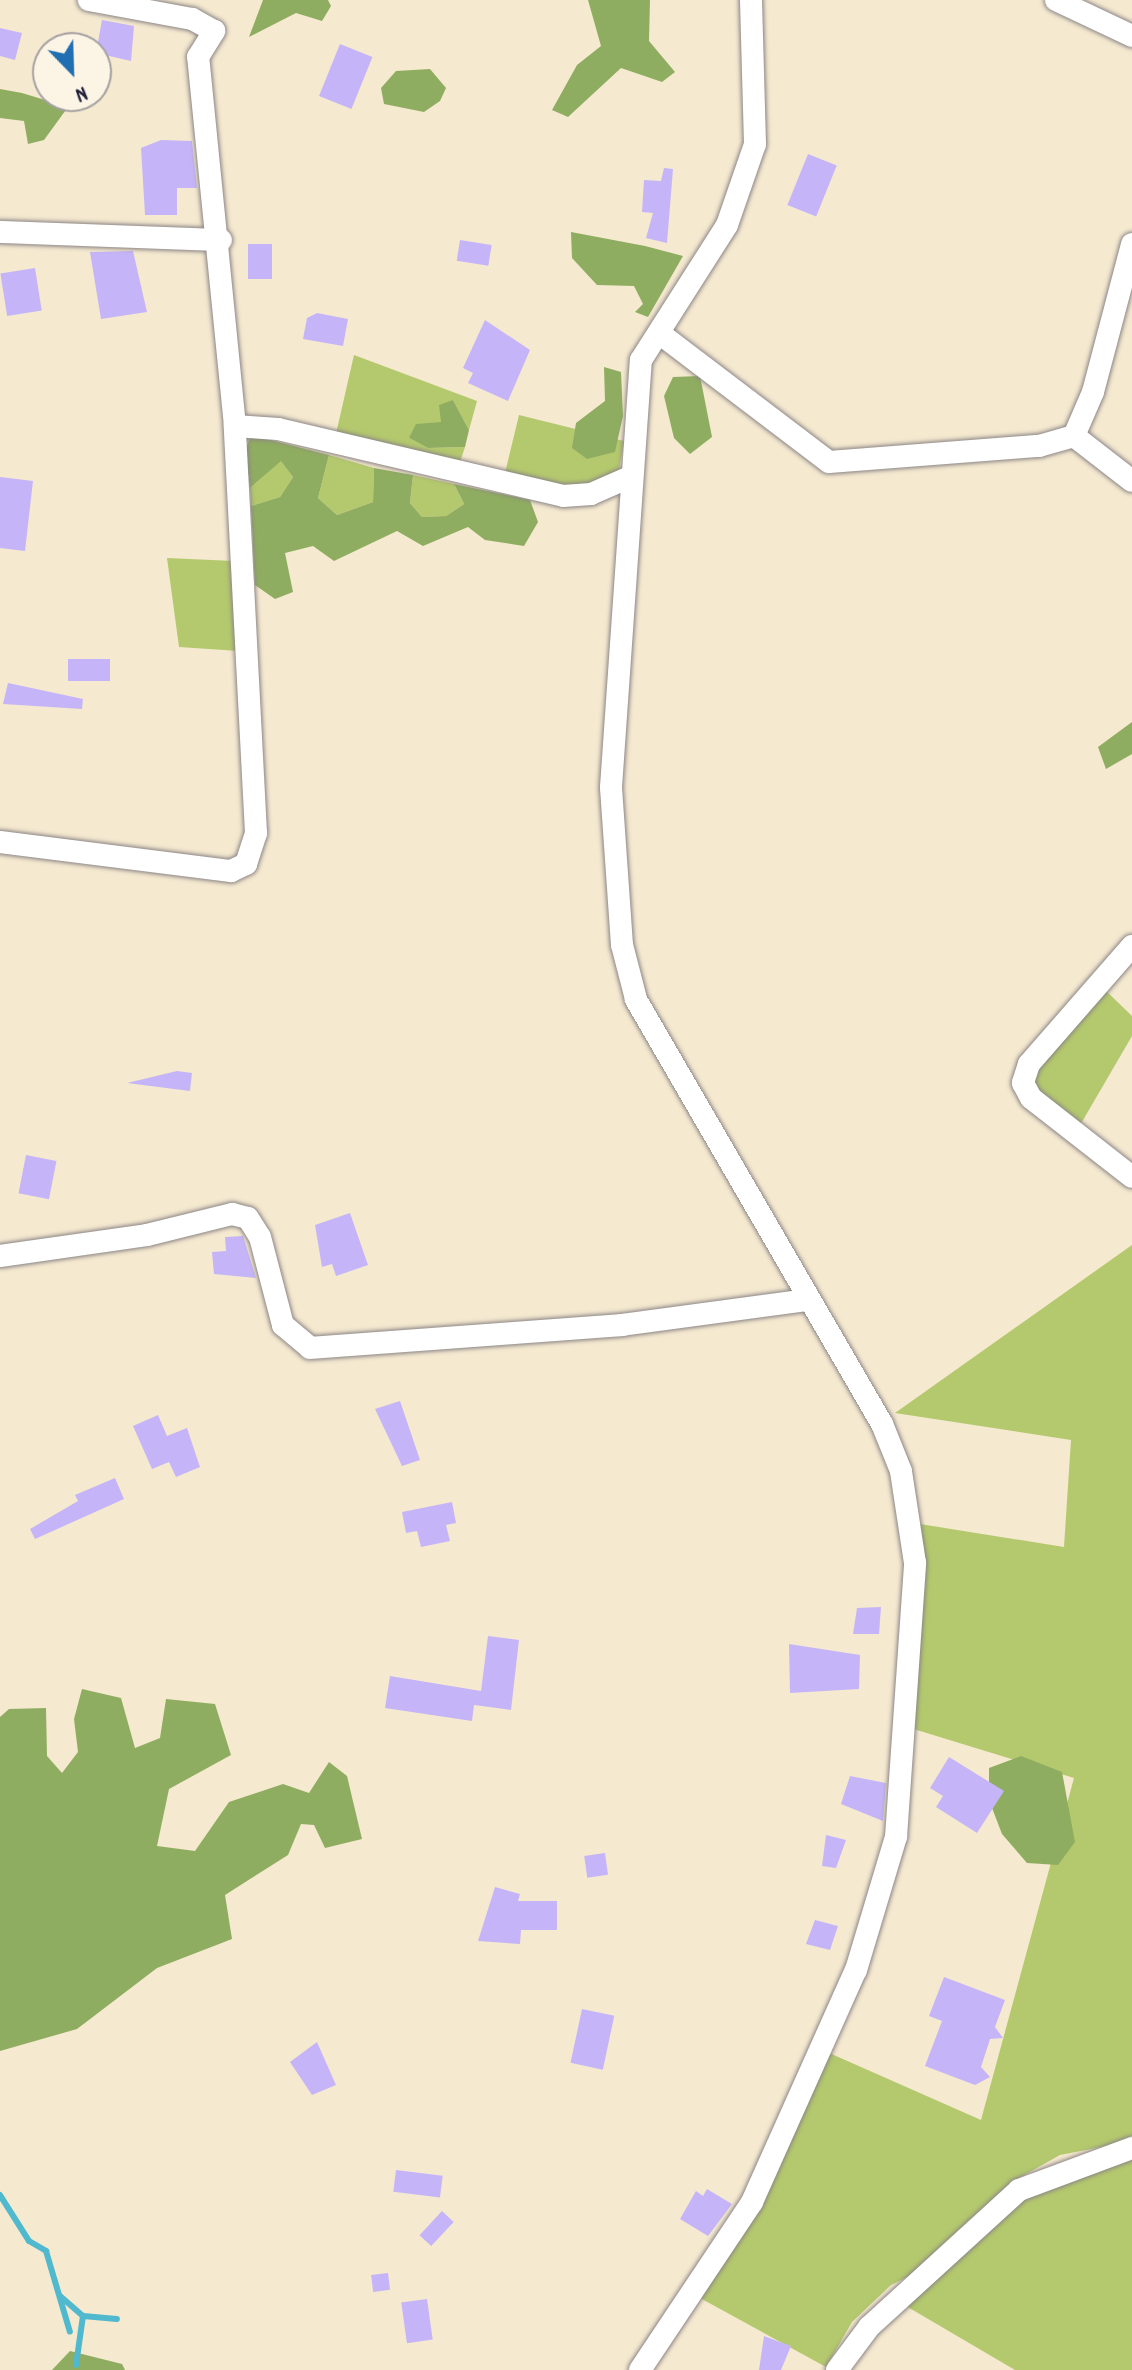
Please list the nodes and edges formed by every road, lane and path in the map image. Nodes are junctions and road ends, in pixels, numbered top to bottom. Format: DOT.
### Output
graph roads {
  1 [pos="89,0"];
  2 [pos="751,0"];
  3 [pos="1056,0"];
  4 [pos="1132,36"];
  5 [pos="0,232"];
  6 [pos="221,240"];
  7 [pos="1132,244"];
  8 [pos="659,333"];
  9 [pos="235,426"];
  10 [pos="1074,436"];
  11 [pos="630,477"];
  12 [pos="1132,481"];
  13 [pos="0,842"];
  14 [pos="1132,946"];
  15 [pos="1132,1177"];
  16 [pos="0,1256"];
  17 [pos="808,1300"];
  18 [pos="1132,2148"];
  19 [pos="640,2370"];
  20 [pos="837,2370"];
  1 -- 6 [label="street"];
  2 -- 8 [label="street"];
  3 -- 4 [label="street"];
  5 -- 6 [label="street"];
  6 -- 9 [label="street"];
  7 -- 10 [label="street"];
  8 -- 10 [label="street"];
  8 -- 11 [label="street"];
  9 -- 11 [label="street"];
  9 -- 13 [label="street"];
  10 -- 12 [label="street"];
  11 -- 17 [label="street"];
  14 -- 15 [label="street"];
  16 -- 17 [label="street"];
  17 -- 19 [label="street"];
  18 -- 20 [label="street"];
}
